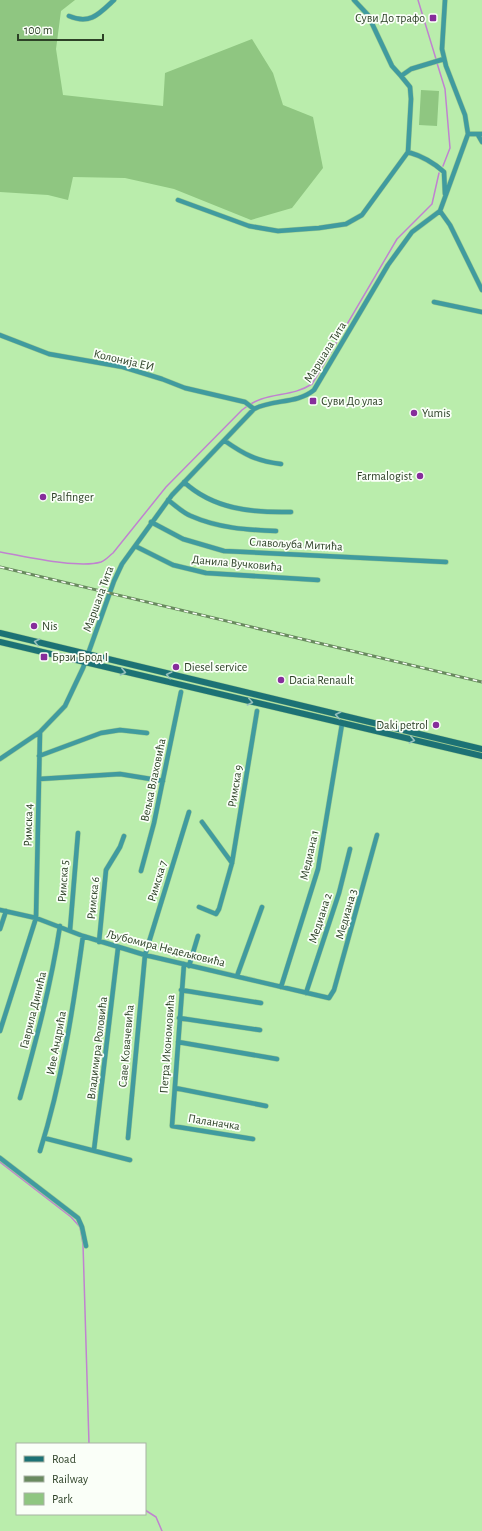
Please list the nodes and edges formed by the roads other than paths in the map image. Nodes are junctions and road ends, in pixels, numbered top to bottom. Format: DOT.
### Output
graph roads {
  1 [pos="114,0"];
  2 [pos="354,0"];
  3 [pos="445,0"];
  4 [pos="69,16"];
  5 [pos="444,59"];
  6 [pos="401,76"];
  7 [pos="468,134"];
  8 [pos="480,135"];
  9 [pos="482,142"];
  10 [pos="408,152"];
  11 [pos="178,200"];
  12 [pos="445,200"];
  13 [pos="440,211"];
  14 [pos="482,290"];
  15 [pos="434,302"];
  16 [pos="482,312"];
  17 [pos="0,334"];
  18 [pos="252,408"];
  19 [pos="225,441"];
  20 [pos="281,464"];
  21 [pos="184,482"];
  22 [pos="168,500"];
  23 [pos="291,512"];
  24 [pos="151,522"];
  25 [pos="276,531"];
  26 [pos="135,546"];
  27 [pos="446,562"];
  28 [pos="318,580"];
  29 [pos="0,633"];
  30 [pos="0,642"];
  31 [pos="88,655"];
  32 [pos="85,663"];
  33 [pos="181,692"];
  34 [pos="257,711"];
  35 [pos="342,724"];
  36 [pos="40,732"];
  37 [pos="147,733"];
  38 [pos="482,749"];
  39 [pos="40,756"];
  40 [pos="482,756"];
  41 [pos="0,759"];
  42 [pos="0,762"];
  43 [pos="39,779"];
  44 [pos="163,781"];
  45 [pos="189,812"];
  46 [pos="202,822"];
  47 [pos="78,833"];
  48 [pos="377,835"];
  49 [pos="124,836"];
  50 [pos="350,849"];
  51 [pos="232,863"];
  52 [pos="141,871"];
  53 [pos="199,907"];
  54 [pos="262,907"];
  55 [pos="0,910"];
  56 [pos="6,911"];
  57 [pos="36,918"];
  58 [pos="60,926"];
  59 [pos="0,929"];
  60 [pos="70,930"];
  61 [pos="83,936"];
  62 [pos="198,936"];
  63 [pos="99,942"];
  64 [pos="118,948"];
  65 [pos="145,955"];
  66 [pos="187,965"];
  67 [pos="237,976"];
  68 [pos="281,988"];
  69 [pos="181,990"];
  70 [pos="306,993"];
  71 [pos="329,998"];
  72 [pos="262,1003"];
  73 [pos="179,1018"];
  74 [pos="260,1030"];
  75 [pos="0,1031"];
  76 [pos="178,1042"];
  77 [pos="277,1059"];
  78 [pos="175,1088"];
  79 [pos="20,1098"];
  80 [pos="266,1106"];
  81 [pos="172,1126"];
  82 [pos="44,1138"];
  83 [pos="128,1138"];
  84 [pos="253,1139"];
  85 [pos="94,1150"];
  86 [pos="40,1151"];
  87 [pos="0,1158"];
  88 [pos="130,1160"];
  89 [pos="86,1246"];
  1 -- 4 [label="street"];
  2 -- 6 [label="street"];
  3 -- 5 [label="street, Маршала Тита"];
  5 -- 6 [label="street"];
  5 -- 7 [label="street, Маршала Тита"];
  6 -- 10 [label="street"];
  7 -- 8 [label="street"];
  7 -- 12 [label="street, Маршала Тита"];
  8 -- 9 [label="street"];
  10 -- 11 [label="street"];
  10 -- 12 [label="street"];
  12 -- 13 [label="street, Маршала Тита"];
  13 -- 14 [label="street"];
  13 -- 18 [label="street, Маршала Тита"];
  15 -- 16 [label="street"];
  17 -- 18 [label="street, Колонија ЕИ"];
  18 -- 19 [label="street, Маршала Тита"];
  19 -- 20 [label="street"];
  19 -- 21 [label="street, Маршала Тита"];
  21 -- 22 [label="street, Маршала Тита"];
  21 -- 23 [label="street"];
  22 -- 24 [label="street, Маршала Тита"];
  22 -- 25 [label="street"];
  24 -- 26 [label="street, Маршала Тита"];
  24 -- 27 [label="street, Славољуба Митића"];
  26 -- 28 [label="street, Данила Вучковића"];
  26 -- 31 [label="street, Маршала Тита"];
  31 -- 29 [label="main road, one-way"];
  30 -- 32 [label="main road"];
  31 -- 32 [label="street, Маршала Тита"];
  38 -- 31 [label="main road, one-way"];
  32 -- 35 [label="main road, one-way"];
  32 -- 36 [label="street, Маршала Тита"];
  33 -- 44 [label="street, Вељка Влаховића"];
  34 -- 51 [label="street, Римска 9"];
  35 -- 40 [label="main road, one-way"];
  35 -- 68 [label="street, Медиана 1"];
  36 -- 39 [label="street, Римска 4"];
  36 -- 41 [label="street, Маршала Тита"];
  37 -- 39 [label="street"];
  39 -- 43 [label="street, Римска 4"];
  41 -- 42 [label="street"];
  43 -- 44 [label="street"];
  43 -- 57 [label="street, Римска 4"];
  44 -- 52 [label="street, Вељка Влаховића"];
  45 -- 65 [label="street, Римска 7"];
  46 -- 51 [label="street"];
  47 -- 60 [label="street, Римска 5"];
  48 -- 71 [label="street, Медиана 3"];
  49 -- 63 [label="street, Римска 6"];
  50 -- 70 [label="street, Медиана 2"];
  51 -- 53 [label="street, Римска 9"];
  54 -- 67 [label="street"];
  55 -- 56 [label="street, Љубомира Недељковића"];
  56 -- 57 [label="street, Љубомира Недељковића"];
  56 -- 59 [label="street"];
  57 -- 58 [label="street, Љубомира Недељковића"];
  57 -- 75 [label="street, Римска 4"];
  58 -- 60 [label="street, Љубомира Недељковића"];
  58 -- 79 [label="street, Гаврила Динића"];
  60 -- 61 [label="street, Љубомира Недељковића"];
  61 -- 63 [label="street, Љубомира Недељковића"];
  61 -- 82 [label="street, Иве Андрића"];
  62 -- 66 [label="street, Петра Икономовића"];
  63 -- 64 [label="street, Љубомира Недељковића"];
  64 -- 65 [label="street, Љубомира Недељковића"];
  64 -- 85 [label="street, Владимира Роловића"];
  65 -- 66 [label="street, Љубомира Недељковића"];
  65 -- 83 [label="street, Саве Ковачевића"];
  66 -- 67 [label="street, Љубомира Недељковића"];
  66 -- 69 [label="street, Петра Икономовића"];
  67 -- 68 [label="street, Љубомира Недељковића"];
  68 -- 70 [label="street, Љубомира Недељковића"];
  69 -- 72 [label="street"];
  69 -- 73 [label="street, Петра Икономовића"];
  70 -- 71 [label="street, Љубомира Недељковића"];
  73 -- 74 [label="street"];
  73 -- 76 [label="street, Петра Икономовића"];
  76 -- 77 [label="street"];
  76 -- 78 [label="street, Петра Икономовића"];
  78 -- 80 [label="street"];
  78 -- 81 [label="street, Петра Икономовића"];
  81 -- 84 [label="street, Паланачка"];
  82 -- 85 [label="street"];
  82 -- 86 [label="street, Иве Андрића"];
  85 -- 88 [label="street"];
  87 -- 89 [label="street"];
}
